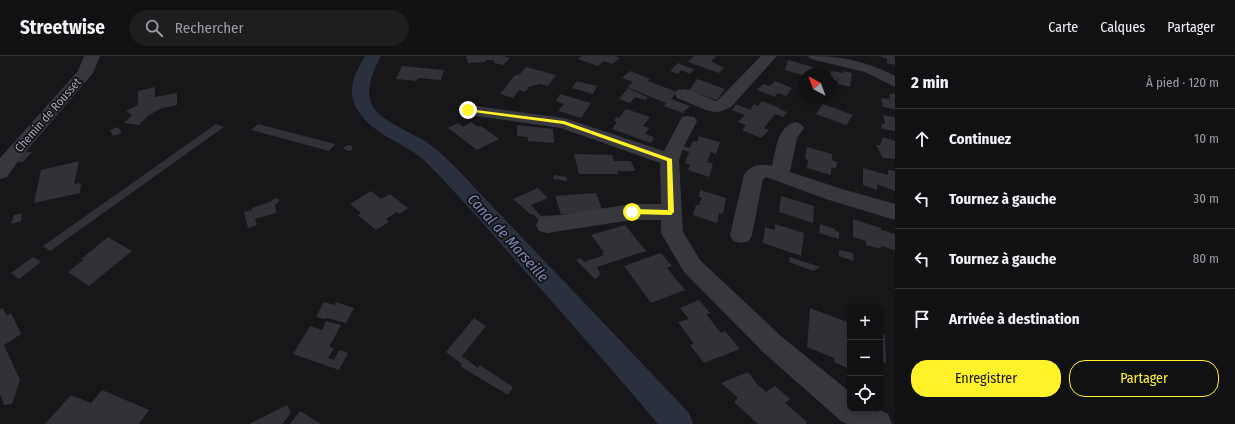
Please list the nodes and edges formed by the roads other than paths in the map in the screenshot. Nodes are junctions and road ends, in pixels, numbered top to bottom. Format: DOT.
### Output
graph roads {
  1 [pos="92,56"];
  2 [pos="769,56"];
  3 [pos="816,56"];
  4 [pos="870,63"];
  5 [pos="895,82"];
  6 [pos="683,94"];
  7 [pos="468,110"];
  8 [pos="688,121"];
  9 [pos="795,128"];
  10 [pos="670,160"];
  11 [pos="0,172"];
  12 [pos="780,175"];
  13 [pos="671,212"];
  14 [pos="895,212"];
  15 [pos="547,225"];
  16 [pos="741,235"];
  17 [pos="878,424"];
  1 -- 11 [label="street, Chemin de Rousset"];
  2 -- 6 [label="street"];
  3 -- 4 [label="street"];
  4 -- 5 [label="street"];
  7 -- 10 [label="street"];
  8 -- 10 [label="street"];
  9 -- 12 [label="street"];
  10 -- 13 [label="street"];
  12 -- 14 [label="street"];
  12 -- 16 [label="street"];
  13 -- 15 [label="street"];
  13 -- 17 [label="street"];
}
